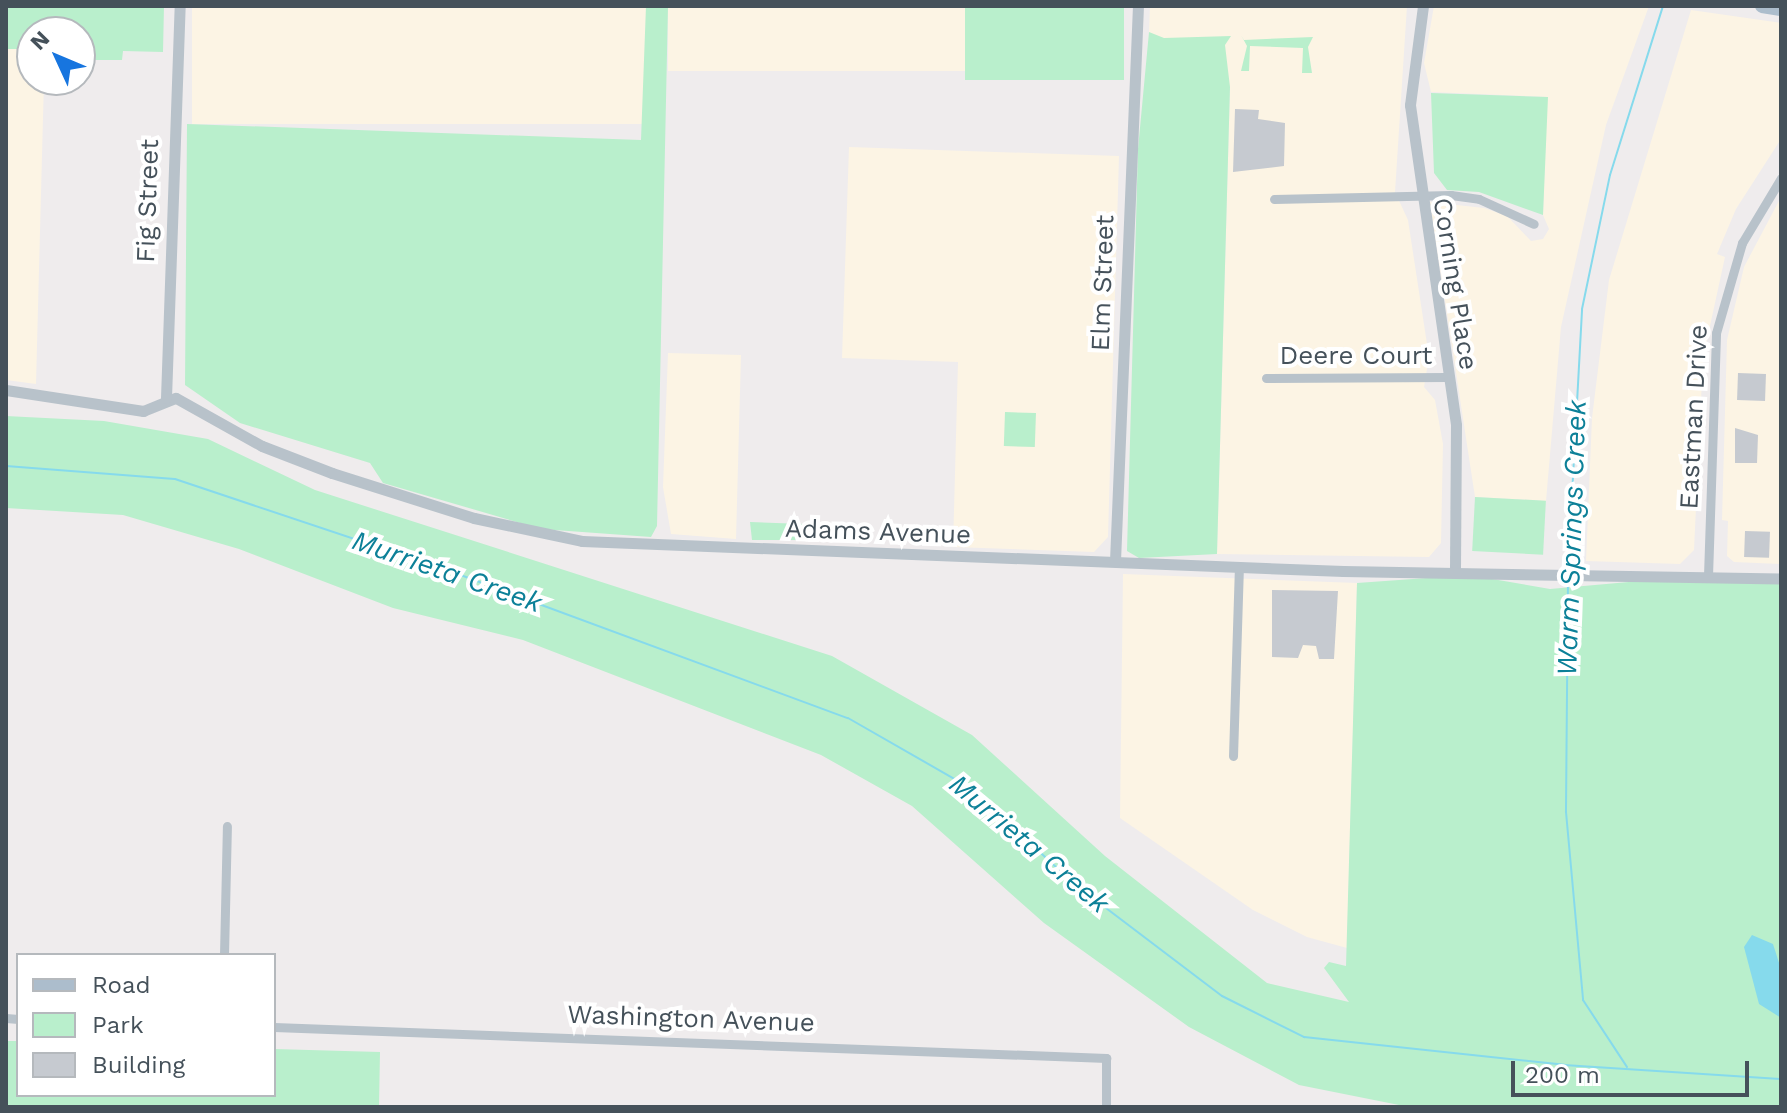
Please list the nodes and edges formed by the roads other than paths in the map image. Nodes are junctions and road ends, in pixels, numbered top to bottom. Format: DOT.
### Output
graph roads {
  1 [pos="180,6"];
  2 [pos="1138,6"];
  3 [pos="1423,6"];
  4 [pos="1762,6"];
  5 [pos="1781,9"];
  6 [pos="1781,178"];
  7 [pos="1419,197"];
  8 [pos="1274,199"];
  9 [pos="1534,224"];
  10 [pos="1447,377"];
  11 [pos="1266,378"];
  12 [pos="6,390"];
  13 [pos="166,398"];
  14 [pos="1115,561"];
  15 [pos="1239,567"];
  16 [pos="1455,568"];
  17 [pos="1708,576"];
  18 [pos="1781,579"];
  19 [pos="1233,756"];
  20 [pos="227,826"];
  21 [pos="224,953"];
  22 [pos="276,1027"];
  23 [pos="1106,1107"];
  1 -- 13 [label="street, Fig Street"];
  2 -- 14 [label="street, Elm Street"];
  3 -- 7 [label="street, Corning Place"];
  4 -- 5 [label="main road"];
  6 -- 17 [label="street, Eastman Drive"];
  7 -- 8 [label="street"];
  7 -- 9 [label="street"];
  7 -- 10 [label="street, Corning Place"];
  10 -- 11 [label="street, Deere Court"];
  10 -- 16 [label="street, Corning Place"];
  12 -- 13 [label="street"];
  13 -- 14 [label="street, Adams Avenue"];
  14 -- 15 [label="street, Adams Avenue"];
  15 -- 16 [label="street, Adams Avenue"];
  15 -- 19 [label="street"];
  16 -- 17 [label="street, Adams Avenue"];
  17 -- 18 [label="street, Adams Avenue"];
  20 -- 21 [label="street"];
  22 -- 23 [label="street, Washington Avenue"];
}
